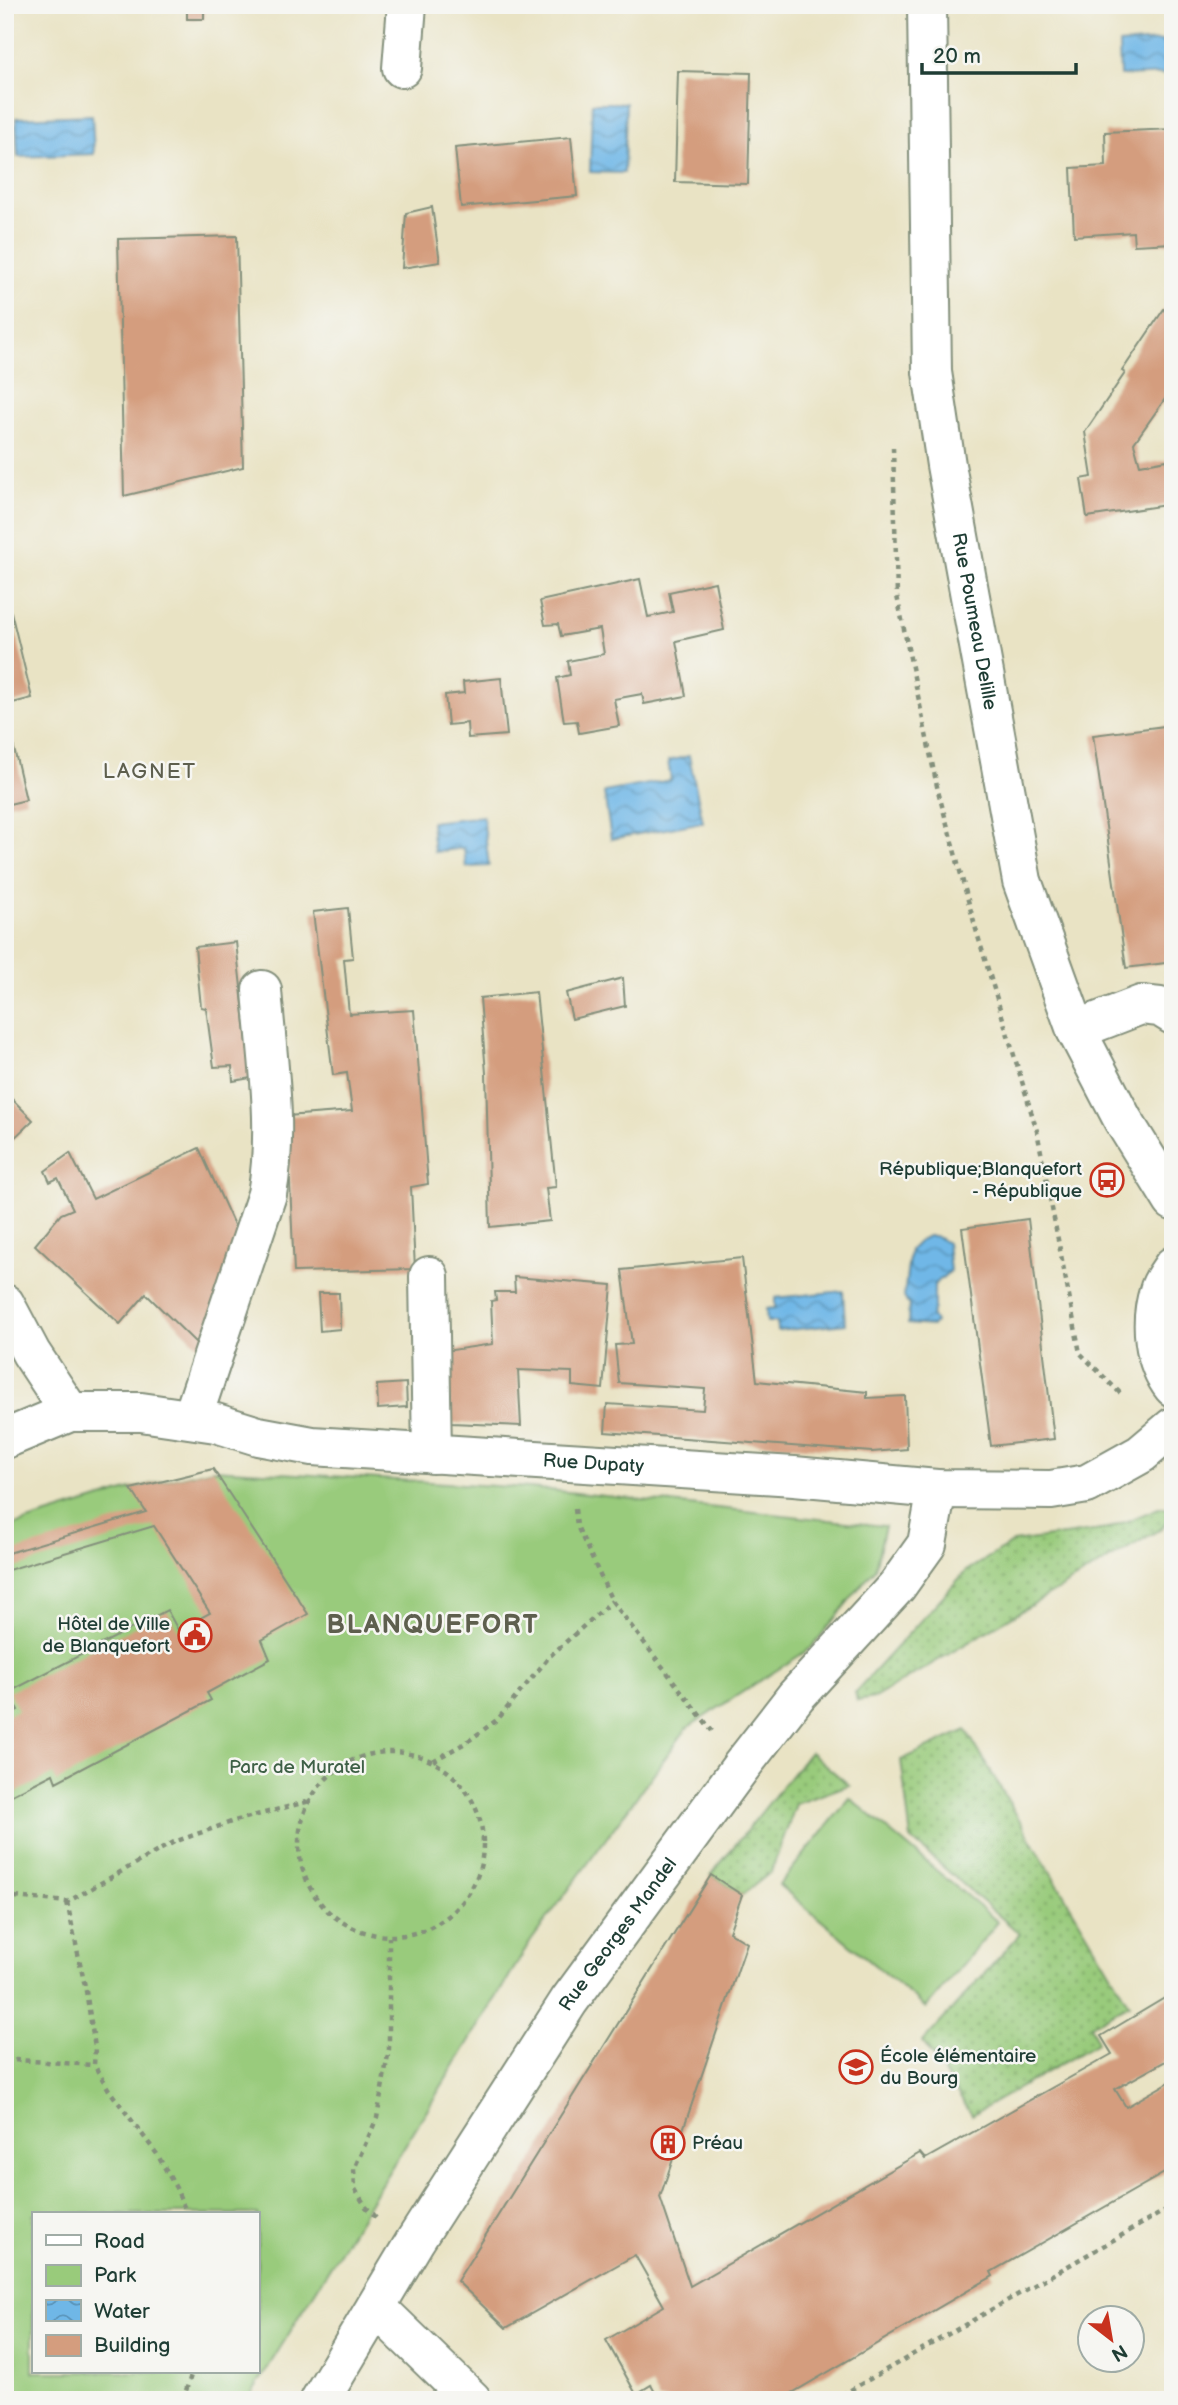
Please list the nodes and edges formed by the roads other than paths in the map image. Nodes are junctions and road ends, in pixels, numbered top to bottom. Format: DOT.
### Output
graph roads {
  1 [pos="407,5"];
  2 [pos="927,5"];
  3 [pos="402,68"];
  4 [pos="262,990"];
  5 [pos="1173,1015"];
  6 [pos="1076,1030"];
  7 [pos="1173,1201"];
  8 [pos="1173,1266"];
  9 [pos="429,1276"];
  10 [pos="5,1304"];
  11 [pos="1173,1387"];
  12 [pos="70,1412"];
  13 [pos="192,1419"];
  14 [pos="1173,1427"];
  15 [pos="5,1440"];
  16 [pos="432,1454"];
  17 [pos="937,1489"];
  18 [pos="376,2307"];
  19 [pos="320,2400"];
  20 [pos="472,2400"];
  1 -- 3 [label="street"];
  2 -- 6 [label="street, Rue Poumeau Delille"];
  4 -- 13 [label="street"];
  5 -- 6 [label="street"];
  6 -- 7 [label="street, Rue Poumeau Delille"];
  8 -- 11 [label="street"];
  9 -- 16 [label="street"];
  10 -- 12 [label="street"];
  12 -- 13 [label="street, Rue Dupaty"];
  12 -- 15 [label="street, Rue Dupaty"];
  13 -- 16 [label="street, Rue Dupaty"];
  14 -- 17 [label="street, Rue Dupaty"];
  16 -- 17 [label="street, Rue Dupaty"];
  17 -- 18 [label="street, Rue Georges Mandel"];
  18 -- 19 [label="street, Rue Georges Mandel"];
  18 -- 20 [label="street"];
}
